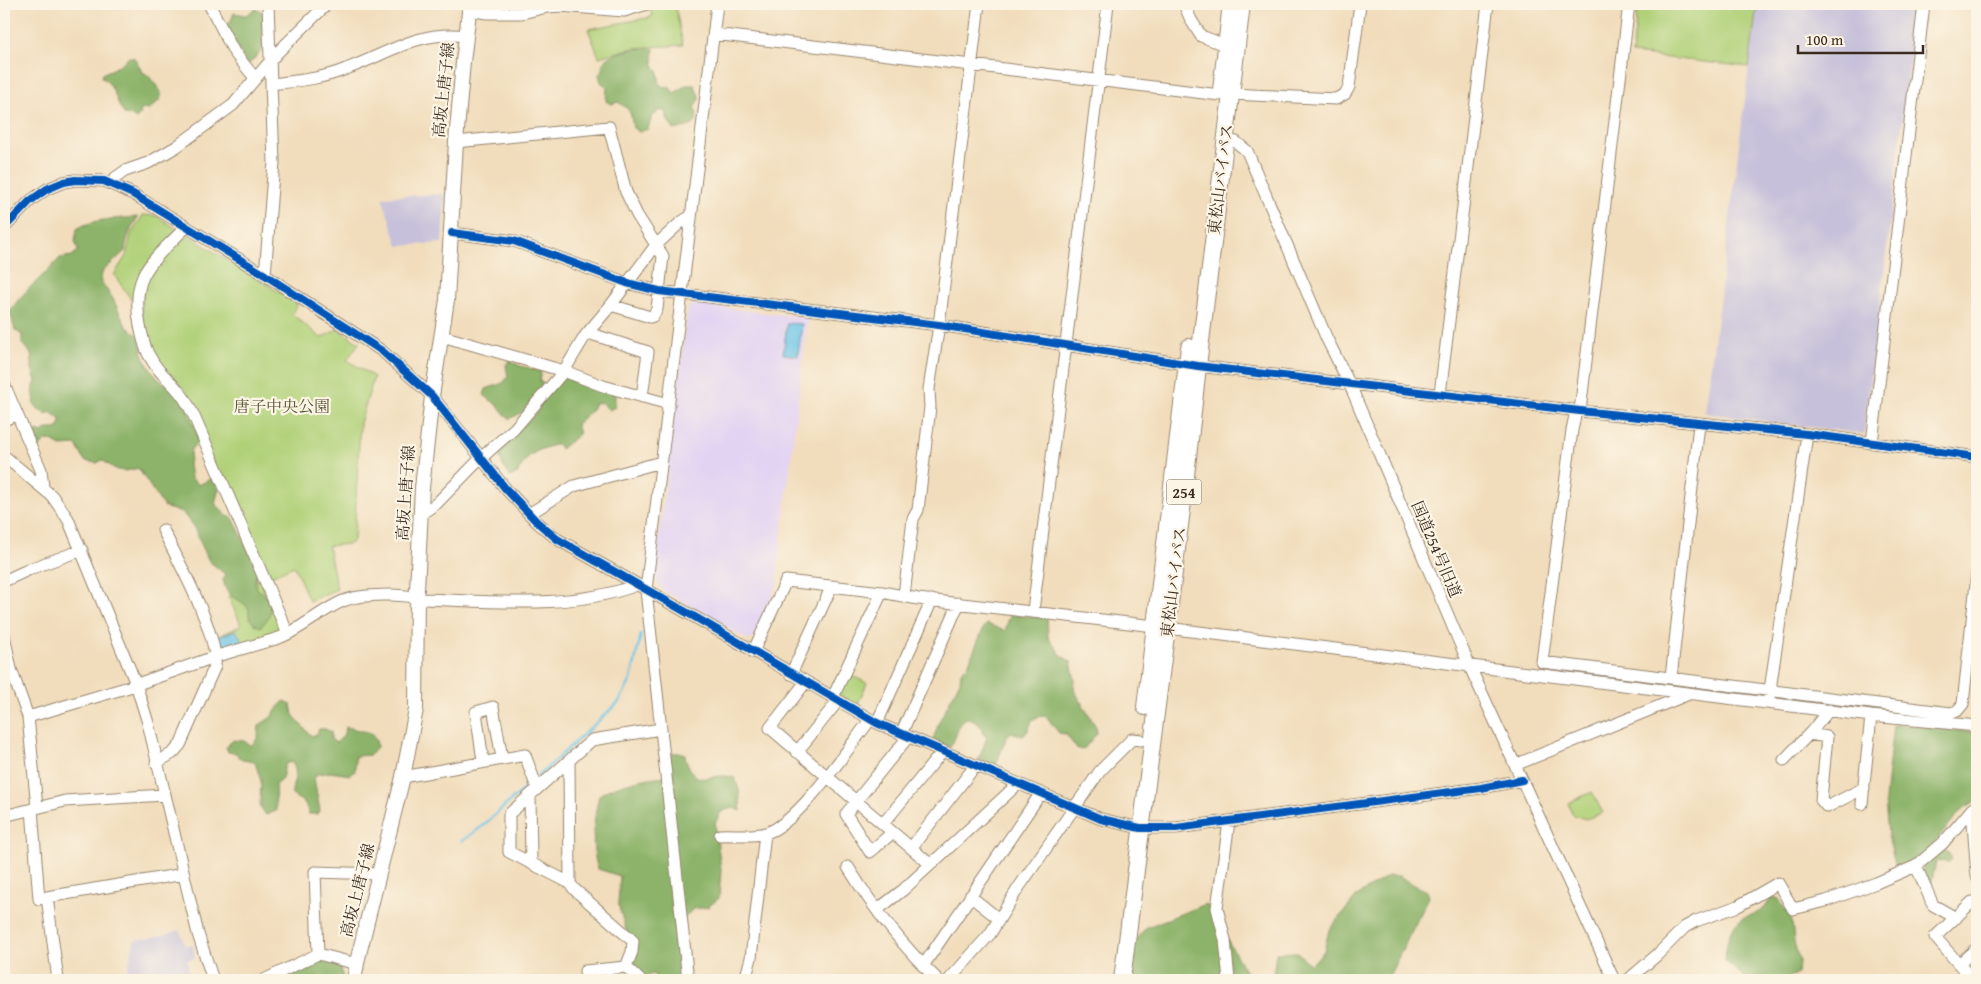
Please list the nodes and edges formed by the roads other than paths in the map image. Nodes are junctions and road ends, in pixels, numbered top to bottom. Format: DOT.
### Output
graph roads {
  1 [pos="209,4"];
  2 [pos="268,4"];
  3 [pos="327,4"];
  4 [pos="647,4"];
  5 [pos="717,4"];
  6 [pos="979,4"];
  7 [pos="1108,4"];
  8 [pos="1184,4"];
  9 [pos="1230,4"];
  10 [pos="1242,4"];
  11 [pos="1360,4"];
  12 [pos="1488,4"];
  13 [pos="1629,4"];
  14 [pos="1924,4"];
  15 [pos="470,7"];
  16 [pos="714,34"];
  17 [pos="466,36"];
  18 [pos="1226,45"];
  19 [pos="270,62"];
  20 [pos="971,65"];
  21 [pos="255,78"];
  22 [pos="1099,80"];
  23 [pos="271,84"];
  24 [pos="1226,94"];
  25 [pos="1225,140"];
  26 [pos="456,142"];
  27 [pos="112,184"];
  28 [pos="691,216"];
  29 [pos="4,228"];
  30 [pos="185,228"];
  31 [pos="452,233"];
  32 [pos="656,245"];
  33 [pos="265,275"];
  34 [pos="627,283"];
  35 [pos="659,292"];
  36 [pos="682,294"];
  37 [pos="611,306"];
  38 [pos="939,325"];
  39 [pos="588,333"];
  40 [pos="442,336"];
  41 [pos="1066,344"];
  42 [pos="1192,366"];
  43 [pos="564,372"];
  44 [pos="4,384"];
  45 [pos="1350,385"];
  46 [pos="1440,394"];
  47 [pos="432,396"];
  48 [pos="642,397"];
  49 [pos="668,404"];
  50 [pos="1578,411"];
  51 [pos="17,414"];
  52 [pos="4,420"];
  53 [pos="1699,424"];
  54 [pos="1807,434"];
  55 [pos="1872,443"];
  56 [pos="4,456"];
  57 [pos="1977,457"];
  58 [pos="481,458"];
  59 [pos="661,462"];
  60 [pos="43,487"];
  61 [pos="421,512"];
  62 [pos="529,514"];
  63 [pos="163,530"];
  64 [pos="82,550"];
  65 [pos="1977,574"];
  66 [pos="4,581"];
  67 [pos="832,586"];
  68 [pos="641,587"];
  69 [pos="882,592"];
  70 [pos="904,596"];
  71 [pos="417,597"];
  72 [pos="932,600"];
  73 [pos="959,603"];
  74 [pos="1033,611"];
  75 [pos="1161,627"];
  76 [pos="288,634"];
  77 [pos="4,635"];
  78 [pos="753,652"];
  79 [pos="217,656"];
  80 [pos="1470,667"];
  81 [pos="791,674"];
  82 [pos="1671,678"];
  83 [pos="805,683"];
  84 [pos="136,684"];
  85 [pos="1770,690"];
  86 [pos="1691,694"];
  87 [pos="836,699"];
  88 [pos="1768,703"];
  89 [pos="1829,710"];
  90 [pos="1871,716"];
  91 [pos="28,717"];
  92 [pos="873,722"];
  93 [pos="1977,726"];
  94 [pos="662,728"];
  95 [pos="1809,734"];
  96 [pos="904,735"];
  97 [pos="1141,740"];
  98 [pos="797,752"];
  99 [pos="942,752"];
  100 [pos="502,758"];
  101 [pos="1784,760"];
  102 [pos="482,761"];
  103 [pos="569,762"];
  104 [pos="156,763"];
  105 [pos="976,765"];
  106 [pos="1516,765"];
  107 [pos="403,777"];
  108 [pos="827,777"];
  109 [pos="1522,780"];
  110 [pos="1018,784"];
  111 [pos="1864,788"];
  112 [pos="534,792"];
  113 [pos="1041,793"];
  114 [pos="165,795"];
  115 [pos="856,801"];
  116 [pos="1862,804"];
  117 [pos="1075,807"];
  118 [pos="1975,807"];
  119 [pos="35,808"];
  120 [pos="4,816"];
  121 [pos="1229,822"];
  122 [pos="883,824"];
  123 [pos="1135,828"];
  124 [pos="765,833"];
  125 [pos="892,833"];
  126 [pos="720,835"];
  127 [pos="911,848"];
  128 [pos="532,862"];
  129 [pos="930,864"];
  130 [pos="1916,866"];
  131 [pos="848,867"];
  132 [pos="184,874"];
  133 [pos="379,874"];
  134 [pos="1977,876"];
  135 [pos="570,883"];
  136 [pos="970,896"];
  137 [pos="47,898"];
  138 [pos="1972,902"];
  139 [pos="876,910"];
  140 [pos="1956,918"];
  141 [pos="999,919"];
  142 [pos="1977,948"];
  143 [pos="318,954"];
  144 [pos="357,964"];
  145 [pos="1959,964"];
  146 [pos="923,966"];
  147 [pos="626,967"];
  148 [pos="1973,978"];
  149 [pos="58,980"];
  150 [pos="213,980"];
  151 [pos="264,980"];
  152 [pos="354,980"];
  153 [pos="586,980"];
  154 [pos="640,980"];
  155 [pos="688,980"];
  156 [pos="745,980"];
  157 [pos="938,980"];
  158 [pos="949,980"];
  159 [pos="1112,980"];
  160 [pos="1122,980"];
  161 [pos="1228,980"];
  162 [pos="1614,980"];
  163 [pos="1628,980"];
  1 -- 21 [label="street"];
  2 -- 19 [label="street"];
  3 -- 19 [label="street"];
  4 -- 15 [label="street"];
  5 -- 16 [label="street"];
  6 -- 20 [label="street"];
  7 -- 22 [label="street"];
  8 -- 18 [label="street"];
  9 -- 18 [label="highway, 東松山バイパス / 254"];
  10 -- 24 [label="highway, 東松山バイパス / 254"];
  11 -- 24 [label="street"];
  12 -- 46 [label="street"];
  13 -- 50 [label="street"];
  14 -- 55 [label="street"];
  15 -- 17 [label="main road, 高坂上唐子線"];
  16 -- 20 [label="street"];
  16 -- 28 [label="street"];
  17 -- 23 [label="street"];
  17 -- 26 [label="main road, 高坂上唐子線"];
  18 -- 24 [label="highway, 東松山バイパス / 254"];
  19 -- 21 [label="street"];
  19 -- 23 [label="street"];
  20 -- 22 [label="street"];
  20 -- 38 [label="street"];
  21 -- 27 [label="street"];
  22 -- 24 [label="street"];
  22 -- 41 [label="street"];
  23 -- 33 [label="street"];
  24 -- 25 [label="highway, 東松山バイパス / 254"];
  24 -- 42 [label="highway, 東松山バイパス / 254"];
  25 -- 42 [label="highway, 東松山バイパス / 254"];
  25 -- 45 [label="street, 国道254号旧道"];
  26 -- 31 [label="main road, 高坂上唐子線"];
  26 -- 32 [label="street"];
  27 -- 29 [label="street"];
  27 -- 30 [label="street"];
  28 -- 32 [label="street"];
  28 -- 36 [label="street"];
  30 -- 33 [label="street"];
  30 -- 76 [label="street"];
  31 -- 34 [label="street"];
  31 -- 40 [label="main road, 高坂上唐子線"];
  32 -- 34 [label="street"];
  32 -- 35 [label="street"];
  33 -- 47 [label="street"];
  34 -- 35 [label="street"];
  34 -- 37 [label="street"];
  35 -- 36 [label="street"];
  35 -- 37 [label="street"];
  36 -- 38 [label="street"];
  36 -- 49 [label="street"];
  37 -- 39 [label="street"];
  38 -- 41 [label="street"];
  38 -- 70 [label="street"];
  39 -- 43 [label="street"];
  39 -- 48 [label="street"];
  40 -- 43 [label="street"];
  40 -- 47 [label="main road, 高坂上唐子線"];
  41 -- 42 [label="street"];
  41 -- 74 [label="street"];
  42 -- 45 [label="street"];
  42 -- 75 [label="highway, 東松山バイパス / 254"];
  43 -- 48 [label="street"];
  43 -- 58 [label="street"];
  44 -- 51 [label="street"];
  45 -- 46 [label="street"];
  45 -- 80 [label="street, 国道254号旧道"];
  46 -- 50 [label="street"];
  47 -- 58 [label="street"];
  47 -- 61 [label="main road, 高坂上唐子線"];
  48 -- 49 [label="street"];
  49 -- 59 [label="street"];
  50 -- 53 [label="street"];
  50 -- 82 [label="street"];
  51 -- 52 [label="street"];
  51 -- 60 [label="street"];
  53 -- 54 [label="street"];
  53 -- 82 [label="street"];
  54 -- 55 [label="street"];
  54 -- 85 [label="street"];
  55 -- 57 [label="street"];
  56 -- 60 [label="street"];
  58 -- 61 [label="street"];
  58 -- 62 [label="street"];
  59 -- 62 [label="street"];
  59 -- 68 [label="street"];
  60 -- 64 [label="street"];
  61 -- 71 [label="main road, 高坂上唐子線"];
  62 -- 68 [label="street"];
  63 -- 79 [label="street"];
  64 -- 66 [label="street"];
  64 -- 84 [label="street"];
  65 -- 85 [label="street"];
  67 -- 69 [label="street"];
  67 -- 78 [label="street"];
  67 -- 81 [label="street"];
  68 -- 71 [label="street"];
  68 -- 78 [label="street"];
  68 -- 94 [label="street"];
  69 -- 70 [label="street"];
  69 -- 87 [label="street"];
  70 -- 72 [label="street"];
  71 -- 76 [label="street"];
  71 -- 107 [label="main road, 高坂上唐子線"];
  72 -- 73 [label="street"];
  72 -- 92 [label="street"];
  73 -- 74 [label="street"];
  73 -- 96 [label="street"];
  74 -- 75 [label="street"];
  75 -- 80 [label="street"];
  75 -- 97 [label="highway, 東松山バイパス / 254"];
  75 -- 123 [label="highway, 東松山バイパス / 254"];
  76 -- 79 [label="street"];
  77 -- 91 [label="street"];
  78 -- 81 [label="street"];
  79 -- 84 [label="street"];
  79 -- 104 [label="street"];
  80 -- 86 [label="street"];
  80 -- 106 [label="street, 国道254号旧道"];
  81 -- 83 [label="street"];
  82 -- 85 [label="street"];
  83 -- 87 [label="street"];
  83 -- 98 [label="street"];
  84 -- 91 [label="street"];
  84 -- 104 [label="street"];
  85 -- 88 [label="street"];
  86 -- 88 [label="street"];
  86 -- 106 [label="street"];
  87 -- 92 [label="street"];
  87 -- 98 [label="street"];
  88 -- 89 [label="street"];
  89 -- 90 [label="street"];
  89 -- 95 [label="street"];
  90 -- 93 [label="street"];
  90 -- 111 [label="street"];
  91 -- 119 [label="street"];
  92 -- 96 [label="street"];
  92 -- 108 [label="street"];
  94 -- 103 [label="street"];
  94 -- 155 [label="street"];
  95 -- 101 [label="street"];
  95 -- 111 [label="street"];
  96 -- 99 [label="street"];
  96 -- 115 [label="street"];
  97 -- 117 [label="street"];
  97 -- 123 [label="highway, 東松山バイパス / 254"];
  98 -- 108 [label="street"];
  99 -- 105 [label="street"];
  99 -- 122 [label="street"];
  100 -- 102 [label="street"];
  100 -- 102 [label="street"];
  100 -- 112 [label="street"];
  102 -- 107 [label="street"];
  103 -- 112 [label="street"];
  103 -- 135 [label="street"];
  104 -- 114 [label="street"];
  105 -- 110 [label="street"];
  105 -- 127 [label="street"];
  106 -- 109 [label="street, 国道254号旧道"];
  107 -- 133 [label="main road, 高坂上唐子線"];
  108 -- 115 [label="street"];
  108 -- 124 [label="street"];
  109 -- 121 [label="street"];
  109 -- 162 [label="street, 国道254号旧道"];
  110 -- 113 [label="street"];
  110 -- 129 [label="street"];
  111 -- 116 [label="street"];
  112 -- 128 [label="street"];
  112 -- 128 [label="street"];
  113 -- 117 [label="street"];
  113 -- 136 [label="street"];
  114 -- 119 [label="street"];
  114 -- 132 [label="street"];
  115 -- 122 [label="street"];
  115 -- 125 [label="street"];
  117 -- 123 [label="street"];
  117 -- 141 [label="street"];
  118 -- 130 [label="street"];
  118 -- 134 [label="street"];
  119 -- 120 [label="street"];
  119 -- 137 [label="street"];
  121 -- 123 [label="street"];
  121 -- 161 [label="street"];
  122 -- 125 [label="street"];
  123 -- 159 [label="highway, 東松山バイパス / 254"];
  123 -- 160 [label="highway, 東松山バイパス / 254"];
  124 -- 126 [label="street"];
  124 -- 156 [label="street"];
  125 -- 127 [label="street"];
  127 -- 129 [label="street"];
  128 -- 135 [label="street"];
  129 -- 139 [label="street"];
  130 -- 140 [label="street"];
  130 -- 163 [label="street"];
  131 -- 139 [label="street"];
  132 -- 137 [label="street"];
  132 -- 150 [label="street"];
  133 -- 143 [label="street"];
  133 -- 144 [label="main road, 高坂上唐子線"];
  135 -- 147 [label="street"];
  136 -- 141 [label="street"];
  136 -- 146 [label="street"];
  137 -- 149 [label="street"];
  138 -- 140 [label="street"];
  139 -- 146 [label="street"];
  140 -- 145 [label="street"];
  141 -- 158 [label="street"];
  142 -- 145 [label="street"];
  143 -- 144 [label="street"];
  143 -- 151 [label="street"];
  144 -- 152 [label="main road, 高坂上唐子線"];
  145 -- 148 [label="street"];
  146 -- 157 [label="street"];
  147 -- 153 [label="street"];
  147 -- 154 [label="street"];
}
